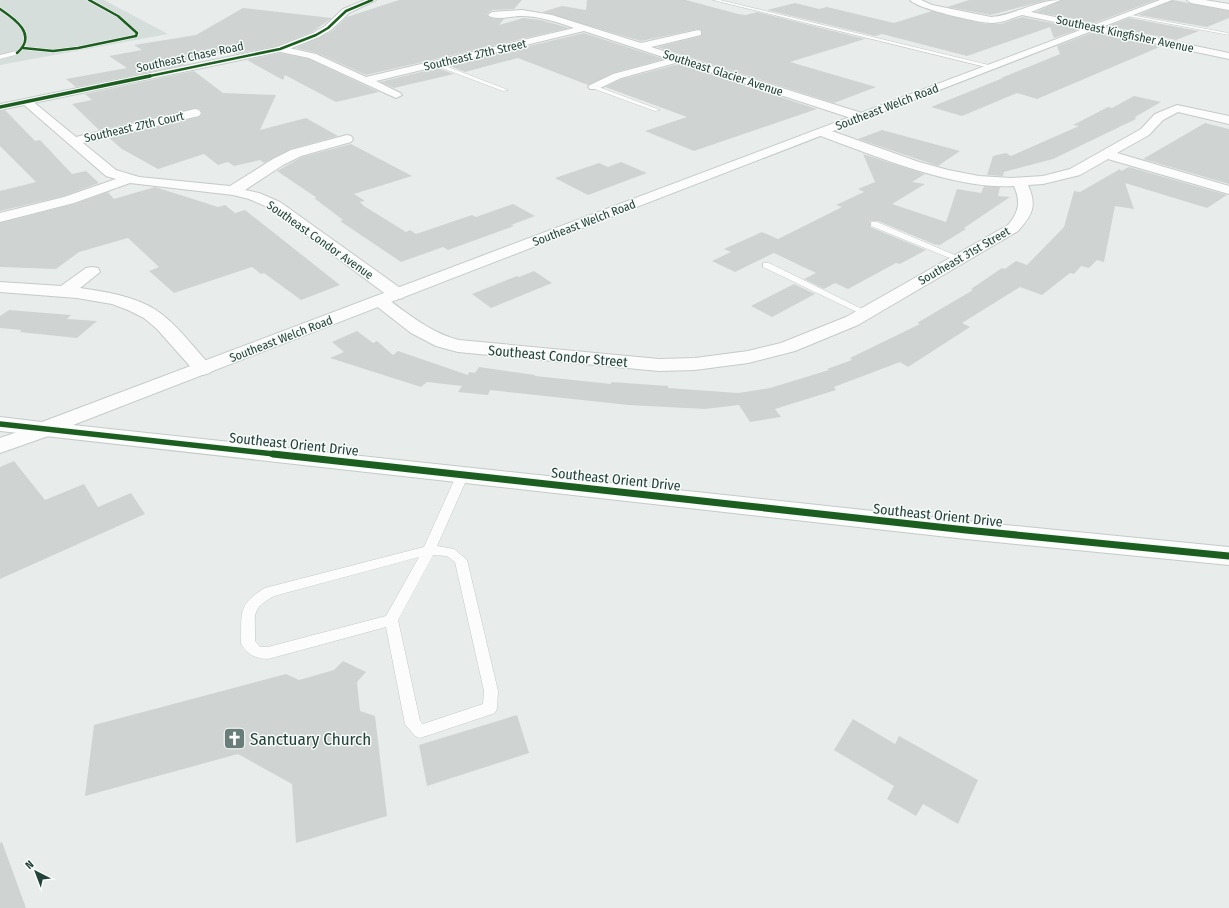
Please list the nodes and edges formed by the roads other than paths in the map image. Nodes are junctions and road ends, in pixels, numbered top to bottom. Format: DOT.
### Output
graph roads {
  1 [pos="372,0"];
  2 [pos="715,0"];
  3 [pos="914,0"];
  4 [pos="1057,0"];
  5 [pos="1168,0"];
  6 [pos="1191,0"];
  7 [pos="1229,7"];
  8 [pos="1021,12"];
  9 [pos="492,15"];
  10 [pos="1128,15"];
  11 [pos="585,28"];
  12 [pos="1095,28"];
  13 [pos="698,32"];
  14 [pos="1228,34"];
  15 [pos="641,46"];
  16 [pos="280,49"];
  17 [pos="17,53"];
  18 [pos="1229,56"];
  19 [pos="0,57"];
  20 [pos="679,59"];
  21 [pos="436,64"];
  22 [pos="994,67"];
  23 [pos="364,81"];
  24 [pos="594,87"];
  25 [pos="505,90"];
  26 [pos="396,95"];
  27 [pos="27,102"];
  28 [pos="0,107"];
  29 [pos="657,110"];
  30 [pos="195,112"];
  31 [pos="861,117"];
  32 [pos="1229,120"];
  33 [pos="822,132"];
  34 [pos="347,139"];
  35 [pos="73,141"];
  36 [pos="1106,154"];
  37 [pos="128,179"];
  38 [pos="1019,181"];
  39 [pos="1229,190"];
  40 [pos="233,191"];
  41 [pos="0,218"];
  42 [pos="874,224"];
  43 [pos="960,259"];
  44 [pos="766,265"];
  45 [pos="92,272"];
  46 [pos="0,288"];
  47 [pos="63,293"];
  48 [pos="397,294"];
  49 [pos="379,301"];
  50 [pos="866,313"];
  51 [pos="748,357"];
  52 [pos="203,369"];
  53 [pos="0,424"];
  54 [pos="46,429"];
  55 [pos="0,446"];
  56 [pos="462,474"];
  57 [pos="429,550"];
  58 [pos="1229,556"];
  59 [pos="391,620"];
  1 -- 16 [label="street, Southeast Chase Road"];
  2 -- 22 [label="lane"];
  3 -- 8 [label="street"];
  4 -- 8 [label="street"];
  5 -- 10 [label="street, Southeast Welch Road"];
  6 -- 7 [label="street"];
  8 -- 12 [label="street, Southeast Kingfisher Avenue"];
  9 -- 11 [label="street, Southeast Glacier Avenue"];
  10 -- 12 [label="street, Southeast Welch Road"];
  10 -- 14 [label="lane"];
  11 -- 15 [label="street, Southeast Glacier Avenue"];
  11 -- 21 [label="street, Southeast 27th Street"];
  12 -- 18 [label="street, Southeast Kingfisher Avenue"];
  12 -- 22 [label="street, Southeast Welch Road"];
  13 -- 15 [label="street"];
  15 -- 20 [label="street, Southeast Glacier Avenue"];
  16 -- 23 [label="street"];
  16 -- 27 [label="street, Southeast Chase Road"];
  17 -- 19 [label="lane"];
  20 -- 24 [label="street"];
  20 -- 31 [label="street, Southeast Glacier Avenue"];
  21 -- 23 [label="street, Southeast 27th Street"];
  21 -- 25 [label="lane"];
  22 -- 31 [label="street, Southeast Welch Road"];
  23 -- 26 [label="street"];
  24 -- 29 [label="lane"];
  27 -- 28 [label="street, Southeast Chase Road"];
  27 -- 35 [label="street, Southeast Condor Avenue"];
  30 -- 35 [label="street, Southeast 27th Court"];
  31 -- 33 [label="street, Southeast Welch Road"];
  32 -- 36 [label="street"];
  33 -- 38 [label="street"];
  33 -- 48 [label="street, Southeast Welch Road"];
  34 -- 40 [label="street"];
  35 -- 37 [label="street, Southeast Condor Avenue"];
  36 -- 38 [label="street"];
  36 -- 39 [label="street"];
  37 -- 40 [label="street, Southeast Condor Avenue"];
  37 -- 41 [label="street"];
  38 -- 43 [label="street, Southeast 31st Street"];
  40 -- 48 [label="street, Southeast Condor Avenue"];
  42 -- 43 [label="lane"];
  43 -- 50 [label="street, Southeast 31st Street"];
  44 -- 50 [label="lane"];
  45 -- 47 [label="street"];
  46 -- 47 [label="street"];
  47 -- 52 [label="street"];
  48 -- 49 [label="street, Southeast Welch Road"];
  49 -- 51 [label="street, Southeast Condor Street"];
  49 -- 52 [label="street, Southeast Welch Road"];
  50 -- 51 [label="street, Southeast 31st Street"];
  52 -- 54 [label="street, Southeast Welch Road"];
  53 -- 54 [label="street, Southeast Orient Drive"];
  54 -- 55 [label="street, Southeast Welch Road"];
  54 -- 56 [label="street, Southeast Orient Drive"];
  56 -- 57 [label="lane"];
  56 -- 58 [label="street, Southeast Orient Drive"];
  57 -- 59 [label="lane"];
  57 -- 59 [label="lane"];
  57 -- 59 [label="lane"];
}
